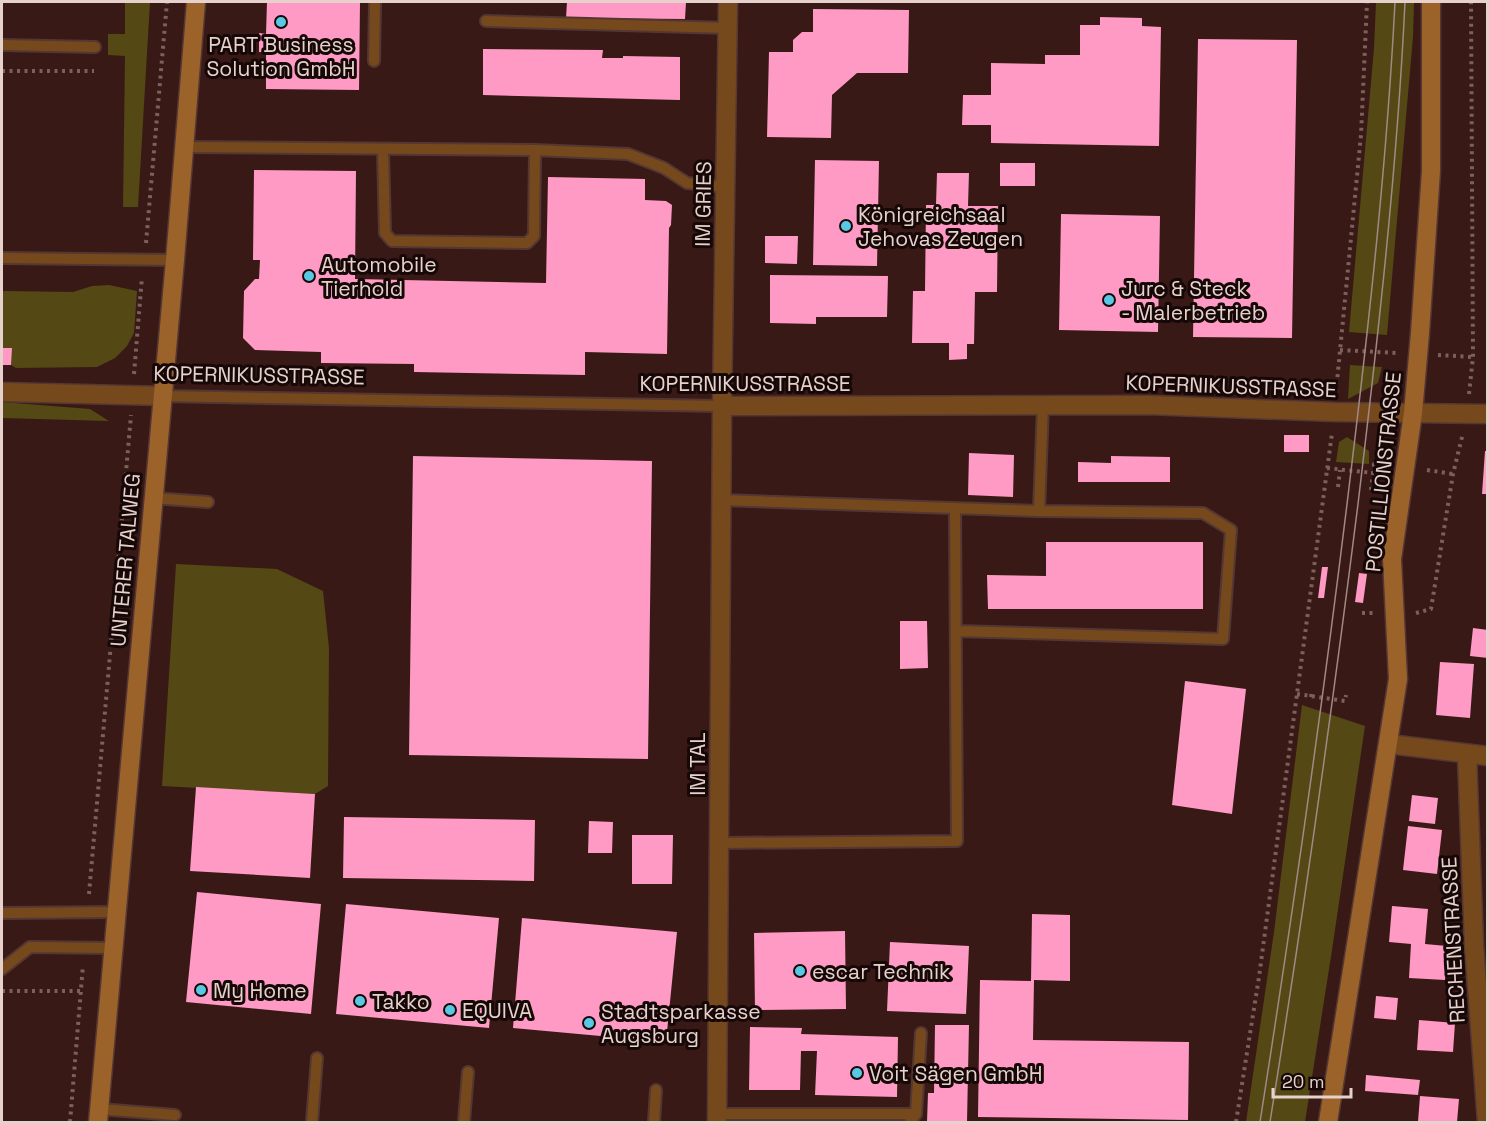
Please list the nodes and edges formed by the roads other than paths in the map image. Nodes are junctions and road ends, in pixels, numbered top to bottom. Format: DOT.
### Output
graph roads {
  1 [pos="196,2"];
  2 [pos="375,2"];
  3 [pos="728,2"];
  4 [pos="1431,2"];
  5 [pos="486,21"];
  6 [pos="728,28"];
  7 [pos="2,45"];
  8 [pos="94,46"];
  9 [pos="374,61"];
  10 [pos="183,147"];
  11 [pos="383,150"];
  12 [pos="535,150"];
  13 [pos="725,187"];
  14 [pos="2,258"];
  15 [pos="175,260"];
  16 [pos="2,392"];
  17 [pos="163,396"];
  18 [pos="1043,405"];
  19 [pos="722,406"];
  20 [pos="1413,413"];
  21 [pos="1488,414"];
  22 [pos="152,498"];
  23 [pos="722,500"];
  24 [pos="208,502"];
  25 [pos="955,508"];
  26 [pos="1039,511"];
  27 [pos="956,630"];
  28 [pos="1389,744"];
  29 [pos="1467,755"];
  30 [pos="1488,756"];
  31 [pos="719,843"];
  32 [pos="116,912"];
  33 [pos="2,913"];
  34 [pos="113,948"];
  35 [pos="2,969"];
  36 [pos="921,1033"];
  37 [pos="316,1058"];
  38 [pos="468,1072"];
  39 [pos="656,1090"];
  40 [pos="176,1115"];
  41 [pos="98,1116"];
  42 [pos="717,1118"];
  43 [pos="913,1118"];
  44 [pos="312,1122"];
  45 [pos="464,1122"];
  46 [pos="654,1122"];
  47 [pos="1328,1122"];
  48 [pos="1487,1122"];
  1 -- 10 [label="street, UNTERER TALWEG"];
  2 -- 9 [label="lane"];
  3 -- 6 [label="street, IM GRIES"];
  4 -- 20 [label="street, POSTILLIONSTRASSE"];
  5 -- 6 [label="lane"];
  6 -- 13 [label="street, IM GRIES"];
  7 -- 8 [label="lane"];
  10 -- 11 [label="lane"];
  10 -- 15 [label="street, UNTERER TALWEG"];
  11 -- 12 [label="lane"];
  11 -- 12 [label="lane"];
  12 -- 13 [label="lane"];
  13 -- 19 [label="street, IM GRIES"];
  14 -- 15 [label="lane"];
  15 -- 17 [label="street, UNTERER TALWEG"];
  16 -- 17 [label="street, KOPERNIKUSSTRASSE"];
  17 -- 19 [label="lane, KOPERNIKUSSTRASSE"];
  17 -- 22 [label="street, UNTERER TALWEG"];
  18 -- 19 [label="street, KOPERNIKUSSTRASSE"];
  18 -- 20 [label="street, KOPERNIKUSSTRASSE"];
  18 -- 26 [label="lane"];
  19 -- 23 [label="street, IM TAL"];
  20 -- 21 [label="street, KOPERNIKUSSTRASSE"];
  20 -- 28 [label="street, POSTILLIONSTRASSE"];
  22 -- 24 [label="lane"];
  22 -- 32 [label="street, UNTERER TALWEG"];
  23 -- 25 [label="lane"];
  23 -- 31 [label="street, IM TAL"];
  25 -- 26 [label="lane"];
  25 -- 27 [label="lane"];
  26 -- 27 [label="lane"];
  27 -- 31 [label="lane"];
  28 -- 29 [label="street"];
  28 -- 47 [label="street, POSTILLIONSTRASSE"];
  29 -- 30 [label="street"];
  29 -- 48 [label="street, RECHENSTRASSE"];
  31 -- 42 [label="street, IM TAL"];
  32 -- 33 [label="lane"];
  32 -- 34 [label="street, UNTERER TALWEG"];
  34 -- 35 [label="lane"];
  34 -- 41 [label="street, UNTERER TALWEG"];
  36 -- 43 [label="lane"];
  37 -- 44 [label="lane"];
  38 -- 45 [label="lane"];
  39 -- 46 [label="lane"];
  40 -- 41 [label="lane"];
  42 -- 43 [label="lane"];
}
